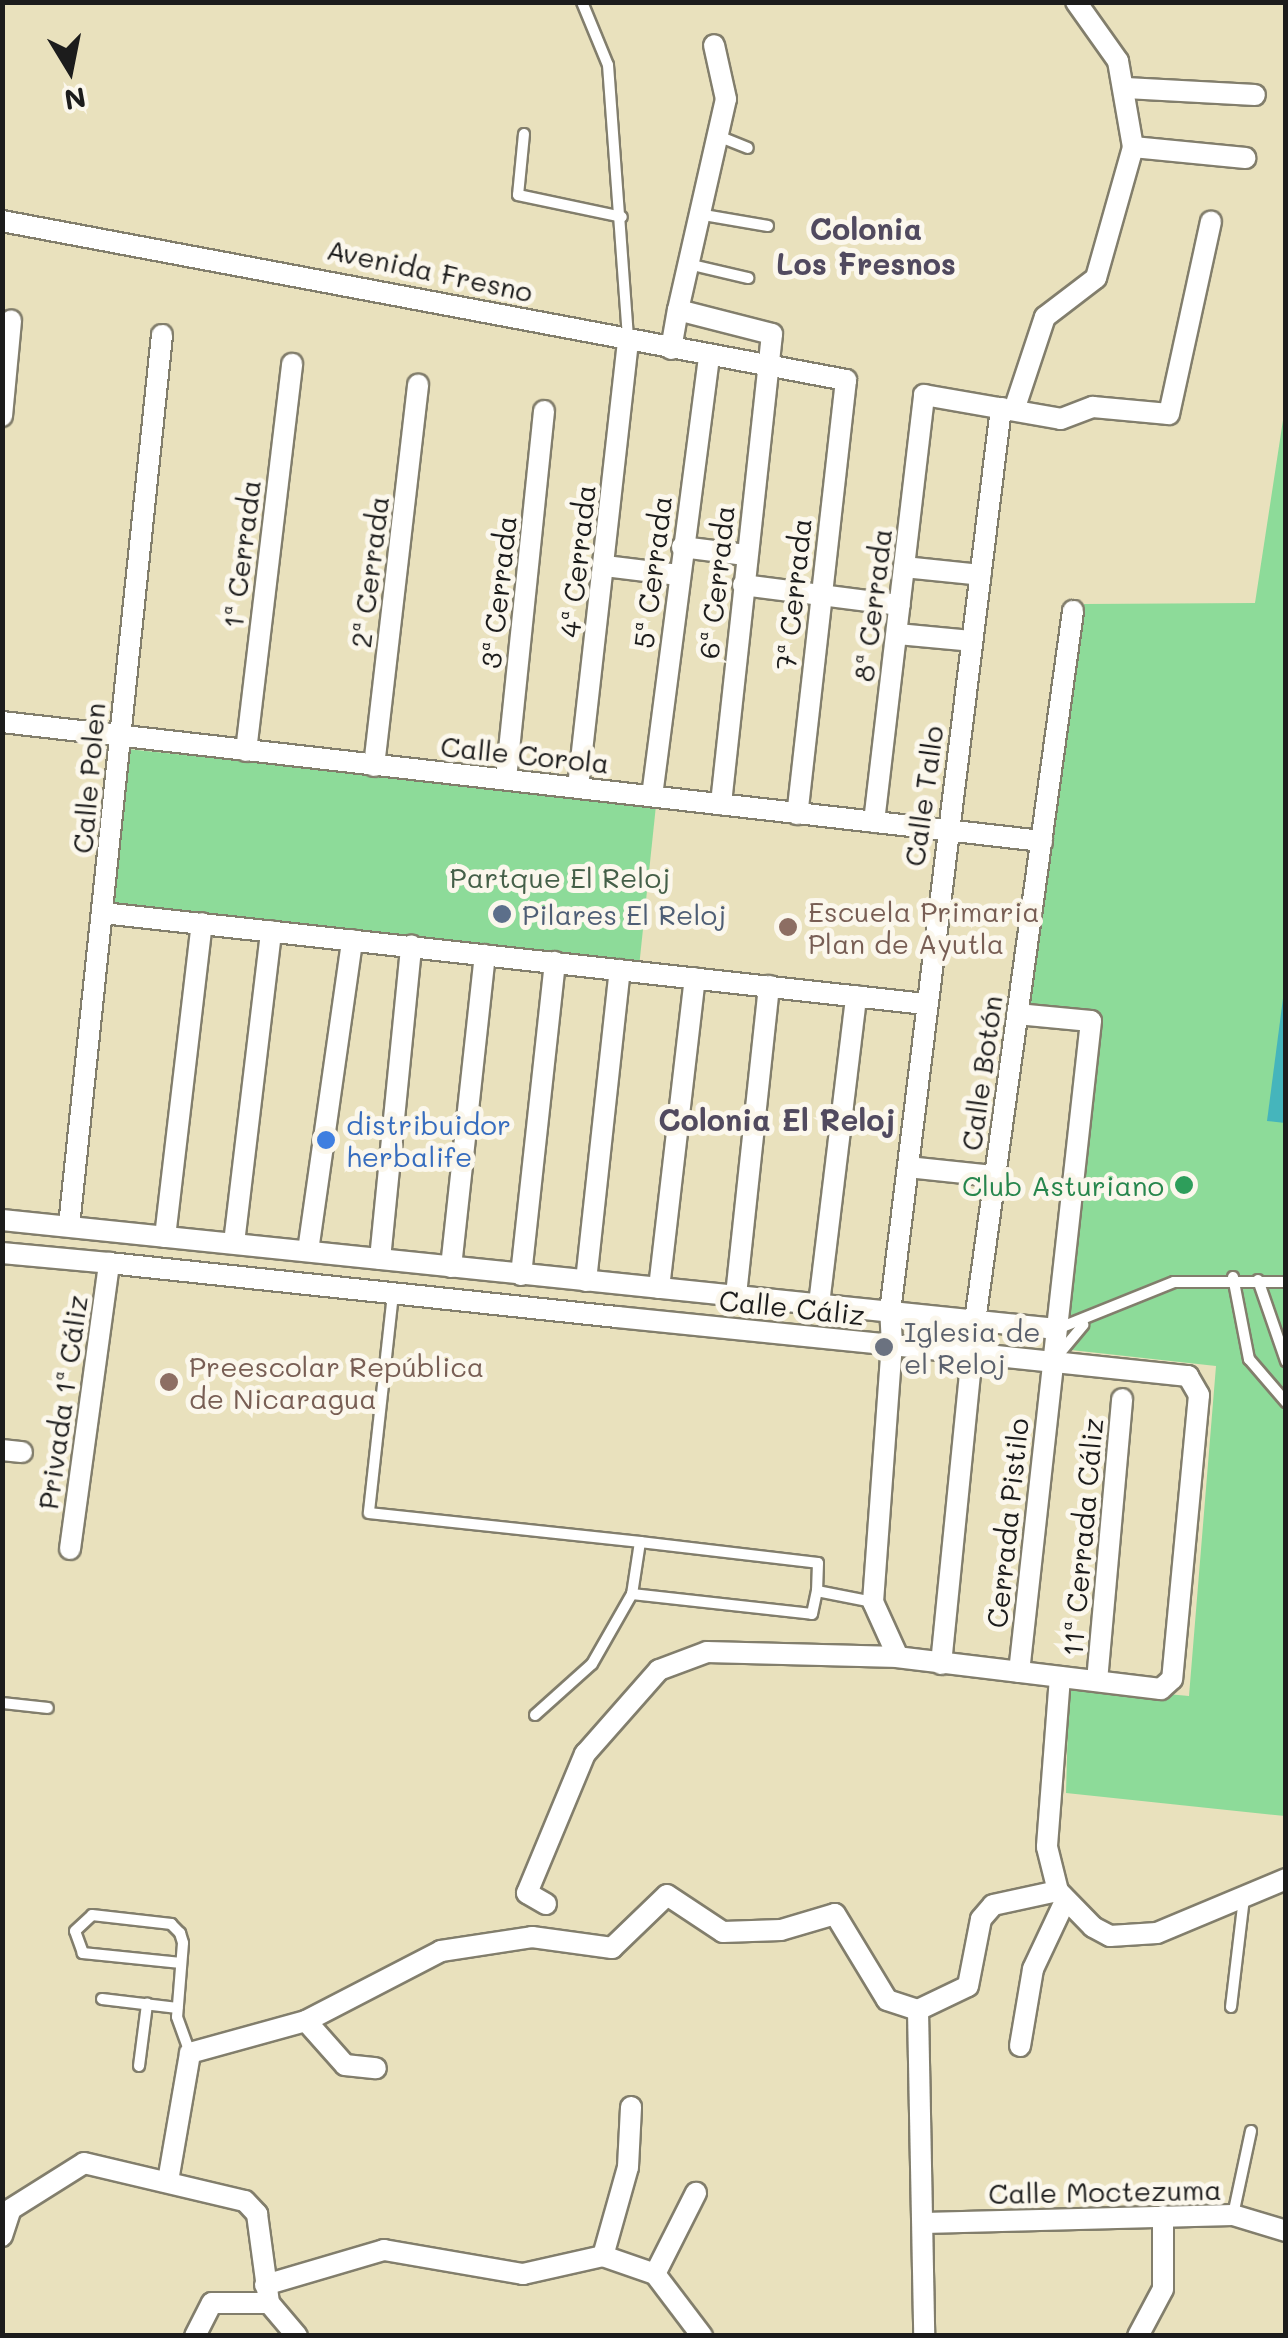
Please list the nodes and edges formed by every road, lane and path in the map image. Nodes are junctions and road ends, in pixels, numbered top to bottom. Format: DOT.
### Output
graph roads {
  1 [pos="582,2"];
  2 [pos="1076,2"];
  3 [pos="714,45"];
  4 [pos="1126,88"];
  5 [pos="1256,95"];
  6 [pos="524,134"];
  7 [pos="717,136"];
  8 [pos="1133,147"];
  9 [pos="748,148"];
  10 [pos="1245,158"];
  11 [pos="697,214"];
  12 [pos="622,217"];
  13 [pos="2,221"];
  14 [pos="1210,222"];
  15 [pos="768,226"];
  16 [pos="688,264"];
  17 [pos="748,278"];
  18 [pos="678,310"];
  19 [pos="11,320"];
  20 [pos="162,335"];
  21 [pos="628,340"];
  22 [pos="671,349"];
  23 [pos="709,356"];
  24 [pos="292,364"];
  25 [pos="767,366"];
  26 [pos="846,380"];
  27 [pos="418,385"];
  28 [pos="1008,409"];
  29 [pos="544,411"];
  30 [pos="2,416"];
  31 [pos="682,547"];
  32 [pos="745,555"];
  33 [pos="606,566"];
  34 [pos="904,567"];
  35 [pos="678,575"];
  36 [pos="981,575"];
  37 [pos="742,586"];
  38 [pos="820,594"];
  39 [pos="900,605"];
  40 [pos="1073,610"];
  41 [pos="897,634"];
  42 [pos="972,642"];
  43 [pos="2,722"];
  44 [pos="120,736"];
  45 [pos="246,751"];
  46 [pos="374,766"];
  47 [pos="506,780"];
  48 [pos="578,788"];
  49 [pos="652,796"];
  50 [pos="721,804"];
  51 [pos="797,814"];
  52 [pos="874,822"];
  53 [pos="946,831"];
  54 [pos="1042,842"];
  55 [pos="103,913"];
  56 [pos="202,923"];
  57 [pos="270,931"];
  58 [pos="352,940"];
  59 [pos="411,946"];
  60 [pos="485,955"];
  61 [pos="555,962"];
  62 [pos="620,970"];
  63 [pos="694,978"];
  64 [pos="768,986"];
  65 [pos="856,996"];
  66 [pos="925,1004"];
  67 [pos="1017,1014"];
  68 [pos="908,1167"];
  69 [pos="994,1176"];
  70 [pos="2,1220"];
  71 [pos="69,1226"];
  72 [pos="172,1237"];
  73 [pos="234,1243"];
  74 [pos="308,1251"];
  75 [pos="2,1253"];
  76 [pos="334,1254"];
  77 [pos="380,1259"];
  78 [pos="109,1263"];
  79 [pos="451,1267"];
  80 [pos="175,1270"];
  81 [pos="521,1275"];
  82 [pos="1233,1277"];
  83 [pos="586,1280"];
  84 [pos="1258,1280"];
  85 [pos="1286,1282"];
  86 [pos="621,1284"];
  87 [pos="330,1286"];
  88 [pos="659,1288"];
  89 [pos="394,1293"];
  90 [pos="736,1295"];
  91 [pos="819,1304"];
  92 [pos="890,1312"];
  93 [pos="617,1317"];
  94 [pos="975,1321"];
  95 [pos="1084,1324"];
  96 [pos="1056,1329"];
  97 [pos="892,1345"];
  98 [pos="975,1354"];
  99 [pos="1286,1361"];
  100 [pos="1052,1362"];
  101 [pos="1122,1399"];
  102 [pos="1286,1402"];
  103 [pos="640,1542"];
  104 [pos="70,1549"];
  105 [pos="817,1591"];
  106 [pos="632,1594"];
  107 [pos="874,1602"];
  108 [pos="898,1658"];
  109 [pos="941,1664"];
  110 [pos="1019,1672"];
  111 [pos="1060,1677"];
  112 [pos="1098,1681"];
  113 [pos="2,1703"];
  114 [pos="48,1708"];
  115 [pos="535,1715"];
  116 [pos="1286,1880"];
  117 [pos="1244,1894"];
  118 [pos="1061,1896"];
  119 [pos="546,1904"];
  120 [pos="181,1963"];
  121 [pos="102,1999"];
  122 [pos="147,2004"];
  123 [pos="1231,2007"];
  124 [pos="177,2008"];
  125 [pos="918,2010"];
  126 [pos="306,2020"];
  127 [pos="1020,2046"];
  128 [pos="190,2054"];
  129 [pos="140,2066"];
  130 [pos="376,2068"];
  131 [pos="631,2106"];
  132 [pos="1251,2131"];
  133 [pos="168,2181"];
  134 [pos="696,2193"];
  135 [pos="1233,2214"];
  136 [pos="1163,2216"];
  137 [pos="924,2223"];
  138 [pos="1286,2232"];
  139 [pos="2,2236"];
  140 [pos="603,2256"];
  141 [pos="655,2274"];
  142 [pos="267,2294"];
  143 [pos="194,2336"];
  144 [pos="297,2336"];
  145 [pos="702,2336"];
  146 [pos="924,2336"];
  147 [pos="1138,2336"];
  1 -- 12 [label="lane"];
  2 -- 4 [label="street"];
  3 -- 7 [label="street"];
  4 -- 5 [label="street"];
  4 -- 8 [label="street"];
  6 -- 12 [label="lane"];
  7 -- 9 [label="lane"];
  7 -- 11 [label="street"];
  8 -- 10 [label="street"];
  8 -- 28 [label="street, Calle Tallo"];
  11 -- 15 [label="lane"];
  11 -- 16 [label="street"];
  12 -- 21 [label="lane"];
  13 -- 21 [label="street, Avenida Fresno"];
  14 -- 28 [label="street"];
  16 -- 17 [label="lane"];
  16 -- 18 [label="street"];
  18 -- 22 [label="street"];
  18 -- 25 [label="street"];
  19 -- 30 [label="street"];
  20 -- 44 [label="street, Calle Polen"];
  21 -- 22 [label="street, Avenida Fresno"];
  21 -- 33 [label="street, 4ª Cerrada"];
  22 -- 23 [label="street, Avenida Fresno"];
  23 -- 25 [label="street, Avenida Fresno"];
  23 -- 31 [label="street, 5ª Cerrada"];
  24 -- 45 [label="street, 1ª Cerrada"];
  25 -- 26 [label="street, Avenida Fresno"];
  25 -- 32 [label="street, 6ª Cerrada"];
  26 -- 38 [label="street, 7ª Cerrada"];
  27 -- 46 [label="street, 2ª Cerrada"];
  28 -- 34 [label="street, 8ª Cerrada"];
  28 -- 36 [label="street, Calle Tallo"];
  29 -- 47 [label="street, 3ª Cerrada"];
  31 -- 32 [label="street"];
  31 -- 35 [label="street, 5ª Cerrada"];
  32 -- 37 [label="street, 6ª Cerrada"];
  33 -- 35 [label="street"];
  33 -- 48 [label="street, 4ª Cerrada"];
  34 -- 36 [label="street"];
  34 -- 39 [label="street, 8ª Cerrada"];
  35 -- 49 [label="street, 5ª Cerrada"];
  36 -- 42 [label="street, Calle Tallo"];
  37 -- 38 [label="street"];
  37 -- 50 [label="street, 6ª Cerrada"];
  38 -- 39 [label="street"];
  38 -- 51 [label="street, 7ª Cerrada"];
  39 -- 41 [label="street, 8ª Cerrada"];
  40 -- 54 [label="street, Calle Botón"];
  41 -- 42 [label="street"];
  41 -- 52 [label="street, 8ª Cerrada"];
  42 -- 53 [label="street, Calle Tallo"];
  43 -- 44 [label="street, Calle Corola"];
  44 -- 45 [label="street, Calle Corola"];
  44 -- 55 [label="street, Calle Polen"];
  45 -- 46 [label="street, Calle Corola"];
  46 -- 47 [label="street, Calle Corola"];
  47 -- 48 [label="street, Calle Corola"];
  48 -- 49 [label="street, Calle Corola"];
  49 -- 50 [label="street, Calle Corola"];
  50 -- 51 [label="street, Calle Corola"];
  51 -- 52 [label="street, Calle Corola"];
  52 -- 53 [label="street, Calle Corola"];
  53 -- 54 [label="street, Calle Corola"];
  53 -- 66 [label="street, Calle Tallo"];
  54 -- 67 [label="street, Calle Botón"];
  55 -- 56 [label="street"];
  55 -- 71 [label="street, Calle Polen"];
  56 -- 57 [label="street"];
  56 -- 72 [label="street"];
  57 -- 58 [label="street"];
  57 -- 73 [label="street"];
  58 -- 59 [label="street"];
  58 -- 74 [label="street"];
  59 -- 60 [label="street"];
  59 -- 77 [label="street"];
  60 -- 61 [label="street"];
  60 -- 79 [label="street"];
  61 -- 62 [label="street"];
  61 -- 81 [label="street"];
  62 -- 63 [label="street"];
  62 -- 83 [label="street"];
  63 -- 64 [label="street"];
  63 -- 88 [label="street"];
  64 -- 65 [label="street"];
  64 -- 90 [label="street"];
  65 -- 66 [label="street"];
  65 -- 91 [label="street"];
  66 -- 68 [label="street, Calle Tallo"];
  67 -- 69 [label="street, Calle Botón"];
  67 -- 96 [label="street, Cerrada Pistilo"];
  68 -- 69 [label="street"];
  68 -- 92 [label="street, Calle Tallo"];
  69 -- 94 [label="street, Calle Botón"];
  70 -- 71 [label="street, Calle Cáliz"];
  71 -- 72 [label="street, Calle Cáliz"];
  72 -- 73 [label="street, Calle Cáliz"];
  72 -- 80 [label="street"];
  73 -- 74 [label="street, Calle Cáliz"];
  74 -- 76 [label="street, Calle Cáliz"];
  75 -- 78 [label="street, Calle Cáliz"];
  76 -- 77 [label="street, Calle Cáliz"];
  76 -- 87 [label="street"];
  77 -- 79 [label="street, Calle Cáliz"];
  78 -- 80 [label="street, Calle Cáliz"];
  78 -- 104 [label="street, Privada 1ª Cáliz"];
  79 -- 81 [label="street, Calle Cáliz"];
  80 -- 87 [label="street, Calle Cáliz"];
  81 -- 83 [label="street, Calle Cáliz"];
  82 -- 84 [label="lane"];
  82 -- 95 [label="lane"];
  82 -- 102 [label="lane"];
  83 -- 86 [label="street, Calle Cáliz"];
  84 -- 85 [label="lane"];
  84 -- 99 [label="lane"];
  86 -- 88 [label="street, Calle Cáliz"];
  86 -- 93 [label="street"];
  87 -- 89 [label="street, Calle Cáliz"];
  88 -- 90 [label="street, Calle Cáliz"];
  89 -- 93 [label="street, Calle Cáliz"];
  89 -- 103 [label="lane"];
  90 -- 91 [label="street, Calle Cáliz"];
  91 -- 92 [label="street, Calle Cáliz"];
  92 -- 94 [label="street, Calle Cáliz"];
  92 -- 97 [label="street, Calle Tallo"];
  93 -- 97 [label="street, Calle Cáliz"];
  94 -- 96 [label="street, Calle Cáliz"];
  94 -- 98 [label="street, Calle Botón"];
  95 -- 96 [label="lane"];
  95 -- 100 [label="lane"];
  96 -- 100 [label="street, Cerrada Pistilo"];
  97 -- 98 [label="street, Calle Cáliz"];
  97 -- 107 [label="street, Calle Tallo"];
  98 -- 100 [label="street, Calle Cáliz"];
  98 -- 109 [label="street, Calle Botón"];
  100 -- 110 [label="street, Cerrada Pistilo"];
  100 -- 112 [label="street, Calle Cáliz"];
  101 -- 112 [label="street, 11ª Cerrada Cáliz"];
  103 -- 105 [label="lane"];
  103 -- 106 [label="lane"];
  105 -- 106 [label="lane"];
  105 -- 107 [label="lane"];
  106 -- 115 [label="lane"];
  107 -- 108 [label="street"];
  108 -- 109 [label="street"];
  108 -- 119 [label="street"];
  109 -- 110 [label="street"];
  110 -- 111 [label="street"];
  111 -- 112 [label="street"];
  111 -- 118 [label="street"];
  113 -- 114 [label="lane"];
  116 -- 117 [label="street"];
  117 -- 118 [label="street"];
  117 -- 123 [label="lane"];
  118 -- 125 [label="street"];
  118 -- 127 [label="street"];
  120 -- 120 [label="lane"];
  120 -- 124 [label="lane"];
  121 -- 122 [label="lane"];
  122 -- 124 [label="lane"];
  122 -- 129 [label="lane"];
  124 -- 128 [label="lane"];
  125 -- 126 [label="street"];
  125 -- 137 [label="street"];
  126 -- 128 [label="street"];
  126 -- 130 [label="street"];
  128 -- 133 [label="street"];
  131 -- 140 [label="street"];
  132 -- 135 [label="lane"];
  133 -- 139 [label="street"];
  133 -- 142 [label="street"];
  134 -- 141 [label="street"];
  135 -- 136 [label="street, Calle Moctezuma"];
  135 -- 138 [label="street, Calle Moctezuma"];
  136 -- 137 [label="street, Calle Moctezuma"];
  136 -- 147 [label="street"];
  137 -- 146 [label="street"];
  140 -- 141 [label="street"];
  140 -- 142 [label="street"];
  141 -- 145 [label="street"];
  142 -- 143 [label="street"];
  142 -- 144 [label="street"];
}
